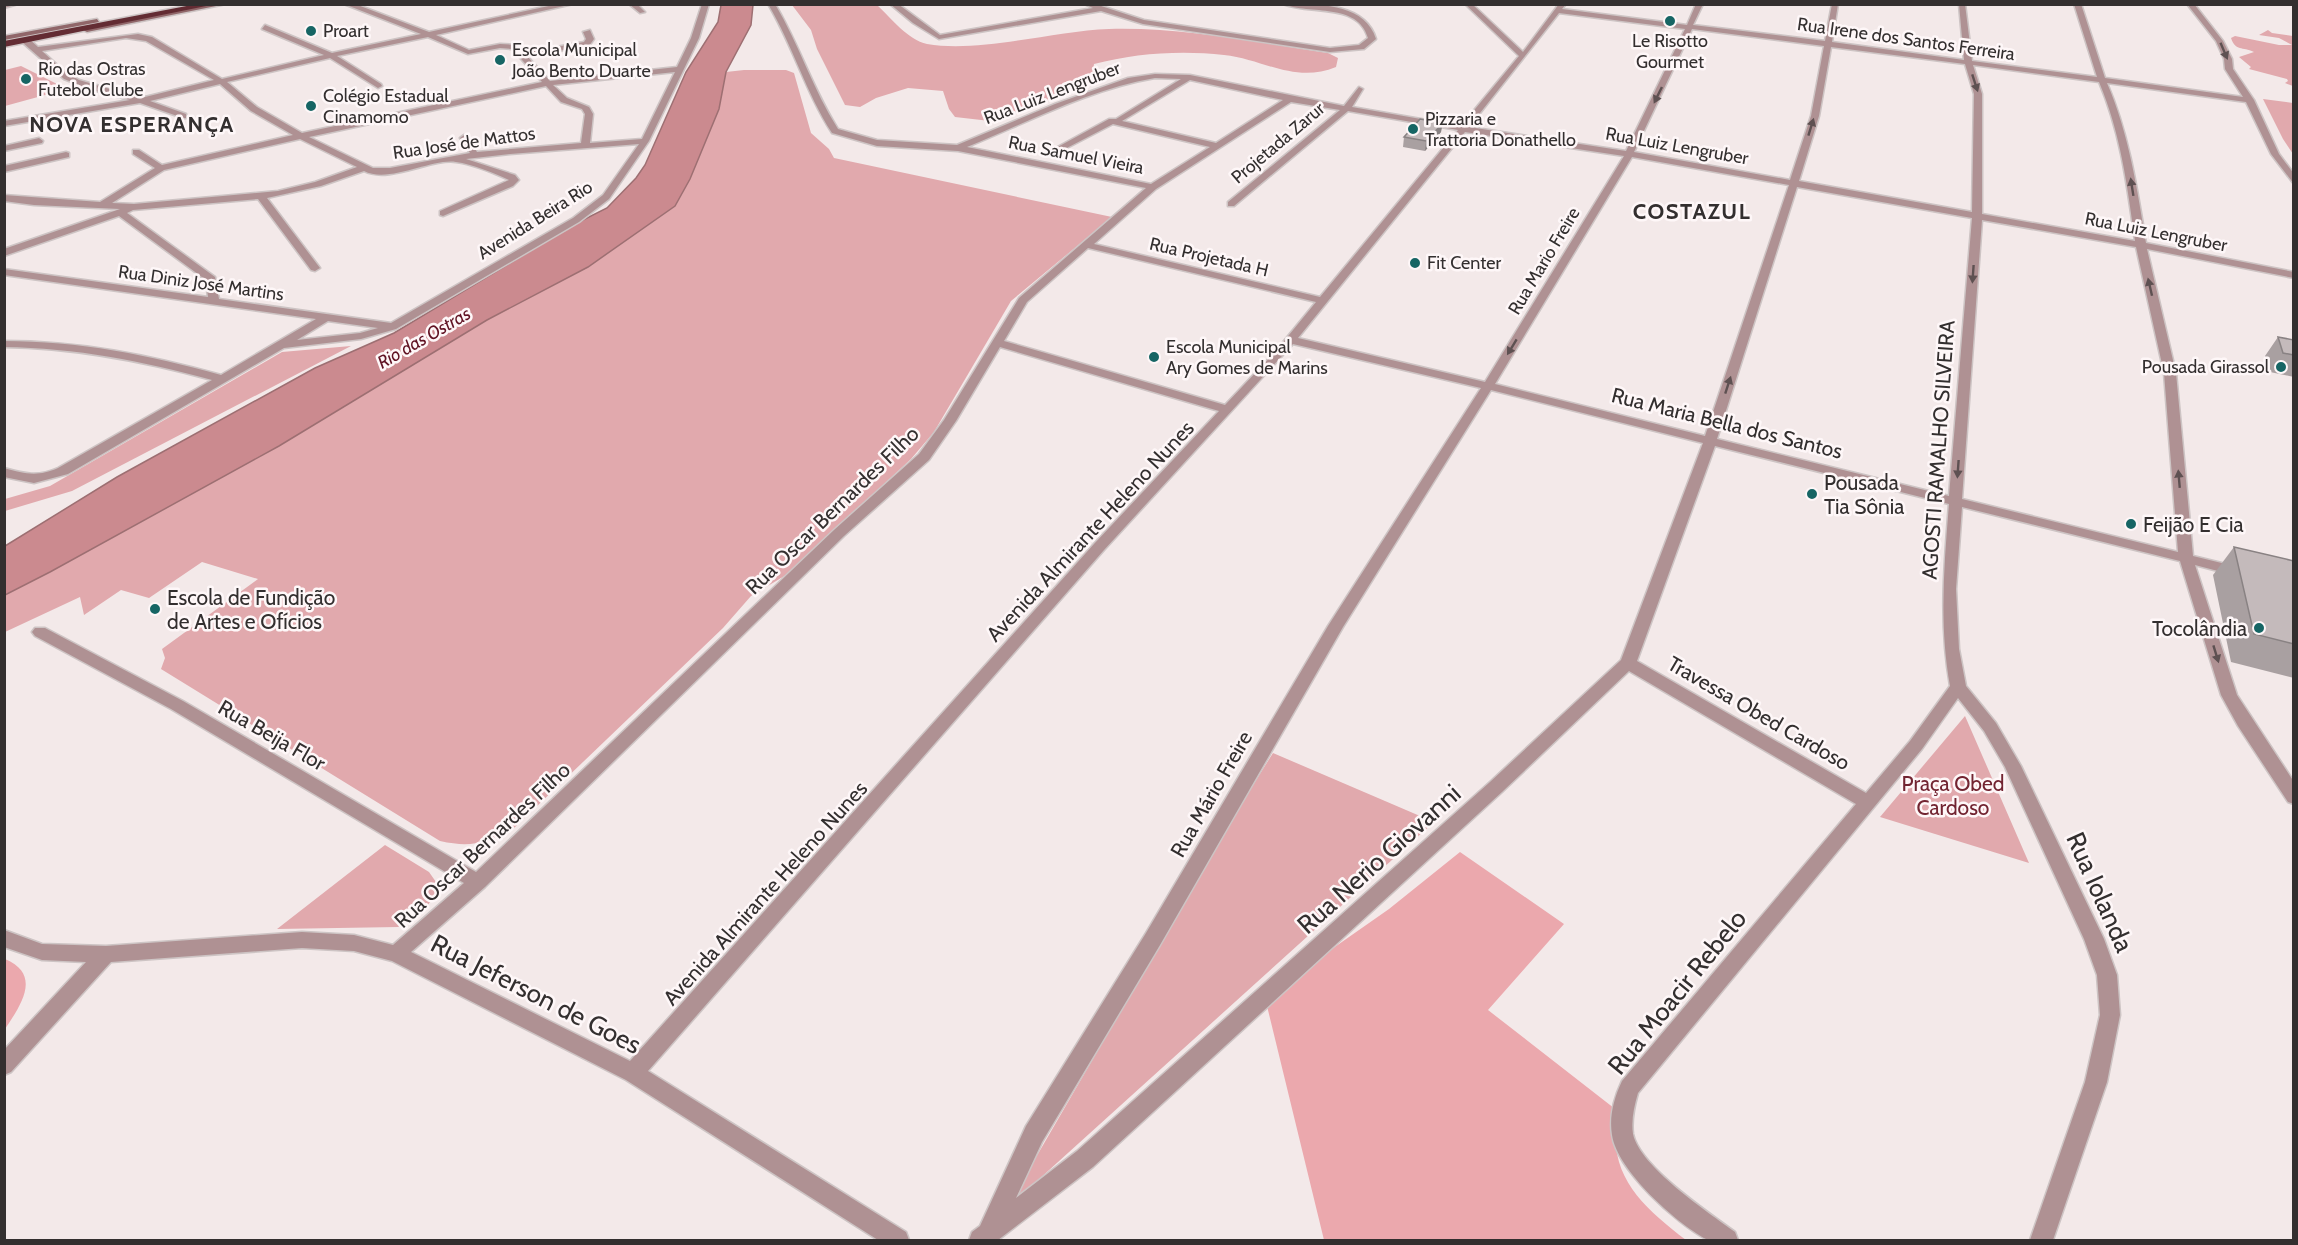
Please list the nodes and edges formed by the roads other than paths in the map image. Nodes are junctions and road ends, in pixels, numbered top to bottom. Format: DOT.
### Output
graph roads {
  1 [pos="15,4"];
  2 [pos="185,4"];
  3 [pos="198,4"];
  4 [pos="212,4"];
  5 [pos="223,4"];
  6 [pos="347,4"];
  7 [pos="368,4"];
  8 [pos="516,4"];
  9 [pos="570,4"];
  10 [pos="632,4"];
  11 [pos="706,4"];
  12 [pos="771,4"];
  13 [pos="893,4"];
  14 [pos="1087,4"];
  15 [pos="1286,4"];
  16 [pos="1468,4"];
  17 [pos="1700,4"];
  18 [pos="1835,4"];
  19 [pos="1962,4"];
  20 [pos="2077,4"];
  21 [pos="2190,4"];
  22 [pos="4,6"];
  23 [pos="357,7"];
  24 [pos="1560,8"];
  25 [pos="1100,9"];
  26 [pos="642,12"];
  27 [pos="529,13"];
  28 [pos="91,23"];
  29 [pos="1692,26"];
  30 [pos="265,27"];
  31 [pos="586,32"];
  32 [pos="428,34"];
  33 [pos="26,41"];
  34 [pos="5,42"];
  35 [pos="1828,44"];
  36 [pos="39,49"];
  37 [pos="331,55"];
  38 [pos="522,55"];
  39 [pos="1523,56"];
  40 [pos="1968,63"];
  41 [pos="680,69"];
  42 [pos="1190,77"];
  43 [pos="221,81"];
  44 [pos="2102,81"];
  45 [pos="548,83"];
  46 [pos="378,86"];
  47 [pos="1359,89"];
  48 [pos="1290,99"];
  49 [pos="142,100"];
  50 [pos="2250,100"];
  51 [pos="1347,108"];
  52 [pos="183,116"];
  53 [pos="1120,119"];
  54 [pos="4,124"];
  55 [pos="1464,129"];
  56 [pos="302,137"];
  57 [pos="464,138"];
  58 [pos="39,141"];
  59 [pos="645,141"];
  60 [pos="585,145"];
  61 [pos="1219,146"];
  62 [pos="958,148"];
  63 [pos="4,149"];
  64 [pos="1058,149"];
  65 [pos="136,152"];
  66 [pos="1629,154"];
  67 [pos="66,155"];
  68 [pos="475,155"];
  69 [pos="456,159"];
  70 [pos="161,168"];
  71 [pos="363,168"];
  72 [pos="4,169"];
  73 [pos="2294,181"];
  74 [pos="1794,183"];
  75 [pos="1153,187"];
  76 [pos="261,196"];
  77 [pos="4,198"];
  78 [pos="1231,204"];
  79 [pos="102,205"];
  80 [pos="134,207"];
  81 [pos="121,213"];
  82 [pos="443,213"];
  83 [pos="1977,216"];
  84 [pos="1087,245"];
  85 [pos="2141,245"];
  86 [pos="4,253"];
  87 [pos="315,268"];
  88 [pos="4,272"];
  89 [pos="2294,275"];
  90 [pos="214,300"];
  91 [pos="1324,301"];
  92 [pos="325,318"];
  93 [pos="392,327"];
  94 [pos="1290,340"];
  95 [pos="996,342"];
  96 [pos="4,344"];
  97 [pos="281,345"];
  98 [pos="222,379"];
  99 [pos="1488,386"];
  100 [pos="1228,411"];
  101 [pos="1710,441"];
  102 [pos="4,472"];
  103 [pos="1955,501"];
  104 [pos="2186,558"];
  105 [pos="2250,575"];
  106 [pos="40,632"];
  107 [pos="1628,663"];
  108 [pos="1958,687"];
  109 [pos="2294,797"];
  110 [pos="1868,802"];
  111 [pos="478,882"];
  112 [pos="4,938"];
  113 [pos="106,954"];
  114 [pos="396,954"];
  115 [pos="30,1036"];
  116 [pos="4,1054"];
  117 [pos="4,1065"];
  118 [pos="633,1073"];
  119 [pos="984,1237"];
  120 [pos="898,1240"];
  121 [pos="1727,1240"];
  122 [pos="2042,1240"];
  1 -- 22 [label="street"];
  2 -- 28 [label="main road"];
  3 -- 28 [label="highway"];
  4 -- 33 [label="highway"];
  5 -- 33 [label="main road"];
  6 -- 23 [label="street"];
  7 -- 23 [label="street"];
  8 -- 27 [label="street"];
  9 -- 27 [label="street"];
  10 -- 26 [label="street"];
  11 -- 41 [label="street, Avenida Beira Rio"];
  12 -- 62 [label="street, Rua Samuel Vieira"];
  13 -- 25 [label="street"];
  14 -- 25 [label="street"];
  15 -- 25 [label="street"];
  16 -- 39 [label="street"];
  17 -- 29 [label="street, Rua Mario Freire"];
  18 -- 35 [label="street, Rua Nerio Giovanni"];
  19 -- 40 [label="street, AGOSTI RAMALHO SILVEIRA"];
  20 -- 44 [label="street"];
  21 -- 50 [label="street, one-way"];
  23 -- 32 [label="street"];
  24 -- 29 [label="street, Rua Irene dos Santos Ferreira"];
  24 -- 39 [label="street, Avenida Almirante Heleno Nunes"];
  27 -- 32 [label="street"];
  28 -- 34 [label="highway"];
  29 -- 35 [label="street, Rua Irene dos Santos Ferreira"];
  29 -- 66 [label="street, Rua Mario Freire, one-way"];
  30 -- 37 [label="street"];
  31 -- 38 [label="street"];
  32 -- 37 [label="street"];
  32 -- 38 [label="street"];
  33 -- 34 [label="highway"];
  33 -- 36 [label="street"];
  35 -- 40 [label="street, Rua Irene dos Santos Ferreira"];
  74 -- 35 [label="street, Rua Nerio Giovanni, one-way"];
  36 -- 43 [label="street, Rua José de Mattos"];
  36 -- 49 [label="street"];
  37 -- 43 [label="street"];
  37 -- 46 [label="street"];
  38 -- 45 [label="street"];
  39 -- 55 [label="street, Avenida Almirante Heleno Nunes"];
  40 -- 44 [label="street, Rua Irene dos Santos Ferreira"];
  40 -- 83 [label="street, AGOSTI RAMALHO SILVEIRA, one-way"];
  41 -- 45 [label="street"];
  41 -- 59 [label="street, Avenida Beira Rio"];
  42 -- 48 [label="street, Rua Luiz Lengruber"];
  42 -- 53 [label="street"];
  42 -- 62 [label="street, Rua Luiz Lengruber"];
  43 -- 49 [label="street"];
  43 -- 56 [label="street, Rua José de Mattos"];
  44 -- 50 [label="street, Rua Irene dos Santos Ferreira"];
  85 -- 44 [label="street, one-way"];
  45 -- 56 [label="street"];
  45 -- 60 [label="street"];
  47 -- 51 [label="street, Projetada Zarur"];
  48 -- 51 [label="street, Rua Luiz Lengruber"];
  48 -- 61 [label="street, Rua Oscar Bernardes Filho"];
  49 -- 52 [label="street"];
  49 -- 54 [label="street"];
  50 -- 73 [label="street"];
  51 -- 55 [label="street, Rua Luiz Lengruber"];
  51 -- 78 [label="street, Projetada Zarur"];
  55 -- 66 [label="street, Rua Luiz Lengruber"];
  55 -- 91 [label="street, Avenida Almirante Heleno Nunes"];
  56 -- 70 [label="street"];
  56 -- 71 [label="street, Rua José de Mattos"];
  57 -- 68 [label="street"];
  58 -- 63 [label="street"];
  59 -- 60 [label="street, Rua José de Mattos"];
  59 -- 93 [label="street, Avenida Beira Rio"];
  60 -- 68 [label="street, Rua José de Mattos"];
  61 -- 64 [label="street"];
  61 -- 75 [label="street, Rua Oscar Bernardes Filho"];
  62 -- 75 [label="street, Rua Samuel Vieira"];
  65 -- 70 [label="street"];
  66 -- 74 [label="street, Rua Luiz Lengruber"];
  66 -- 99 [label="street, Rua Mario Freire, one-way"];
  67 -- 72 [label="street"];
  68 -- 69 [label="street, Rua José de Mattos"];
  69 -- 71 [label="street, Rua José de Mattos"];
  69 -- 82 [label="street"];
  70 -- 79 [label="street"];
  71 -- 76 [label="street"];
  74 -- 83 [label="street, Rua Luiz Lengruber"];
  101 -- 74 [label="street, Rua Nerio Giovanni, one-way"];
  75 -- 84 [label="street, Rua Oscar Bernardes Filho"];
  76 -- 80 [label="street"];
  76 -- 87 [label="street"];
  77 -- 79 [label="street"];
  79 -- 80 [label="street"];
  80 -- 81 [label="street"];
  81 -- 86 [label="street"];
  81 -- 90 [label="street"];
  83 -- 85 [label="street, Rua Luiz Lengruber"];
  83 -- 103 [label="street, AGOSTI RAMALHO SILVEIRA, one-way"];
  84 -- 91 [label="street, Rua Projetada H"];
  84 -- 95 [label="street, Rua Oscar Bernardes Filho"];
  85 -- 89 [label="street, Rua Luiz Lengruber"];
  104 -- 85 [label="street, one-way"];
  88 -- 90 [label="street, Rua Diniz José Martins"];
  90 -- 92 [label="street, Rua Diniz José Martins"];
  91 -- 94 [label="street, Avenida Almirante Heleno Nunes"];
  92 -- 93 [label="street, Rua Diniz José Martins"];
  92 -- 97 [label="street, Avenida Beira Rio"];
  93 -- 97 [label="street, Avenida Beira Rio"];
  94 -- 99 [label="street, Rua Maria Bella dos Santos"];
  94 -- 100 [label="street, Avenida Almirante Heleno Nunes"];
  95 -- 100 [label="street"];
  95 -- 111 [label="street, Rua Oscar Bernardes Filho"];
  96 -- 98 [label="street"];
  97 -- 98 [label="street, Avenida Beira Rio"];
  98 -- 102 [label="street, Avenida Beira Rio"];
  99 -- 101 [label="street, Rua Maria Bella dos Santos"];
  99 -- 119 [label="street, Rua Mário Freire"];
  100 -- 118 [label="street, Avenida Almirante Heleno Nunes"];
  101 -- 103 [label="street, Rua Maria Bella dos Santos"];
  101 -- 107 [label="street, Rua Nerio Giovanni"];
  103 -- 104 [label="street, Rua Maria Bella dos Santos"];
  103 -- 108 [label="street, AGOSTI RAMALHO SILVEIRA"];
  104 -- 105 [label="street, Rua Maria Bella dos Santos"];
  104 -- 109 [label="street, one-way"];
  106 -- 111 [label="street, Rua Beija Flor"];
  107 -- 110 [label="street, Travessa Obed Cardoso"];
  107 -- 119 [label="street, Rua Nerio Giovanni"];
  108 -- 110 [label="street, Rua Moacir Rebelo"];
  108 -- 122 [label="street, Rua Iolanda"];
  110 -- 121 [label="street, Rua Moacir Rebelo"];
  111 -- 114 [label="street, Rua Oscar Bernardes Filho"];
  112 -- 113 [label="street, Rua Jeferson de Goes"];
  113 -- 114 [label="street, Rua Jeferson de Goes"];
  113 -- 115 [label="street"];
  114 -- 118 [label="street, Rua Jeferson de Goes"];
  115 -- 116 [label="street"];
  115 -- 117 [label="street"];
  118 -- 120 [label="street, Rua Jeferson de Goes"];
}
